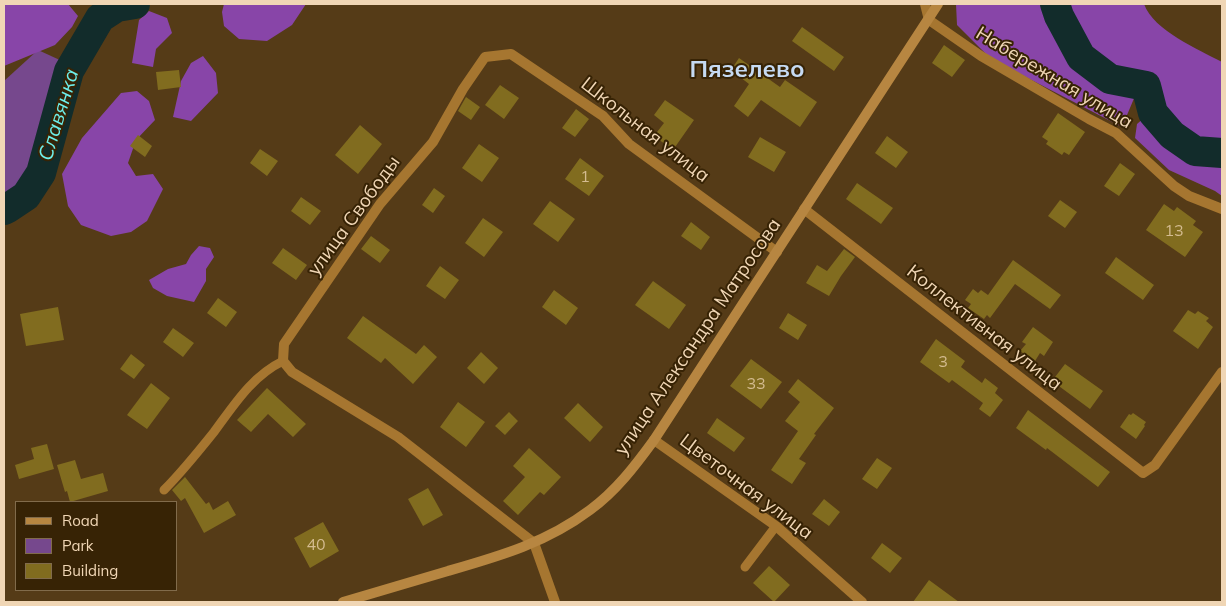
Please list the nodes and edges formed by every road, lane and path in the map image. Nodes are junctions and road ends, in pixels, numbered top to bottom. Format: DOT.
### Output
graph roads {
  1 [pos="925,4"];
  2 [pos="938,4"];
  3 [pos="929,20"];
  4 [pos="484,57"];
  5 [pos="1222,209"];
  6 [pos="804,210"];
  7 [pos="777,252"];
  8 [pos="283,360"];
  9 [pos="1222,372"];
  10 [pos="654,440"];
  11 [pos="164,490"];
  12 [pos="776,526"];
  13 [pos="534,543"];
  14 [pos="745,567"];
  15 [pos="343,602"];
  16 [pos="555,602"];
  17 [pos="862,602"];
  1 -- 3 [label="street"];
  2 -- 3 [label="main road, улица Александра Матросова"];
  3 -- 5 [label="street, Набережная улица"];
  3 -- 6 [label="main road, улица Александра Матросова"];
  4 -- 7 [label="street, Школьная улица"];
  4 -- 8 [label="street, улица Свободы"];
  6 -- 7 [label="main road, улица Александра Матросова"];
  6 -- 9 [label="street, Коллективная улица"];
  7 -- 10 [label="main road, улица Александра Матросова"];
  8 -- 11 [label="lane"];
  8 -- 13 [label="street"];
  10 -- 12 [label="street, Цветочная улица"];
  10 -- 13 [label="main road, улица Александра Матросова"];
  12 -- 14 [label="lane"];
  12 -- 17 [label="street, Цветочная улица"];
  13 -- 15 [label="main road, улица Александра Матросова"];
  13 -- 16 [label="street"];
}
